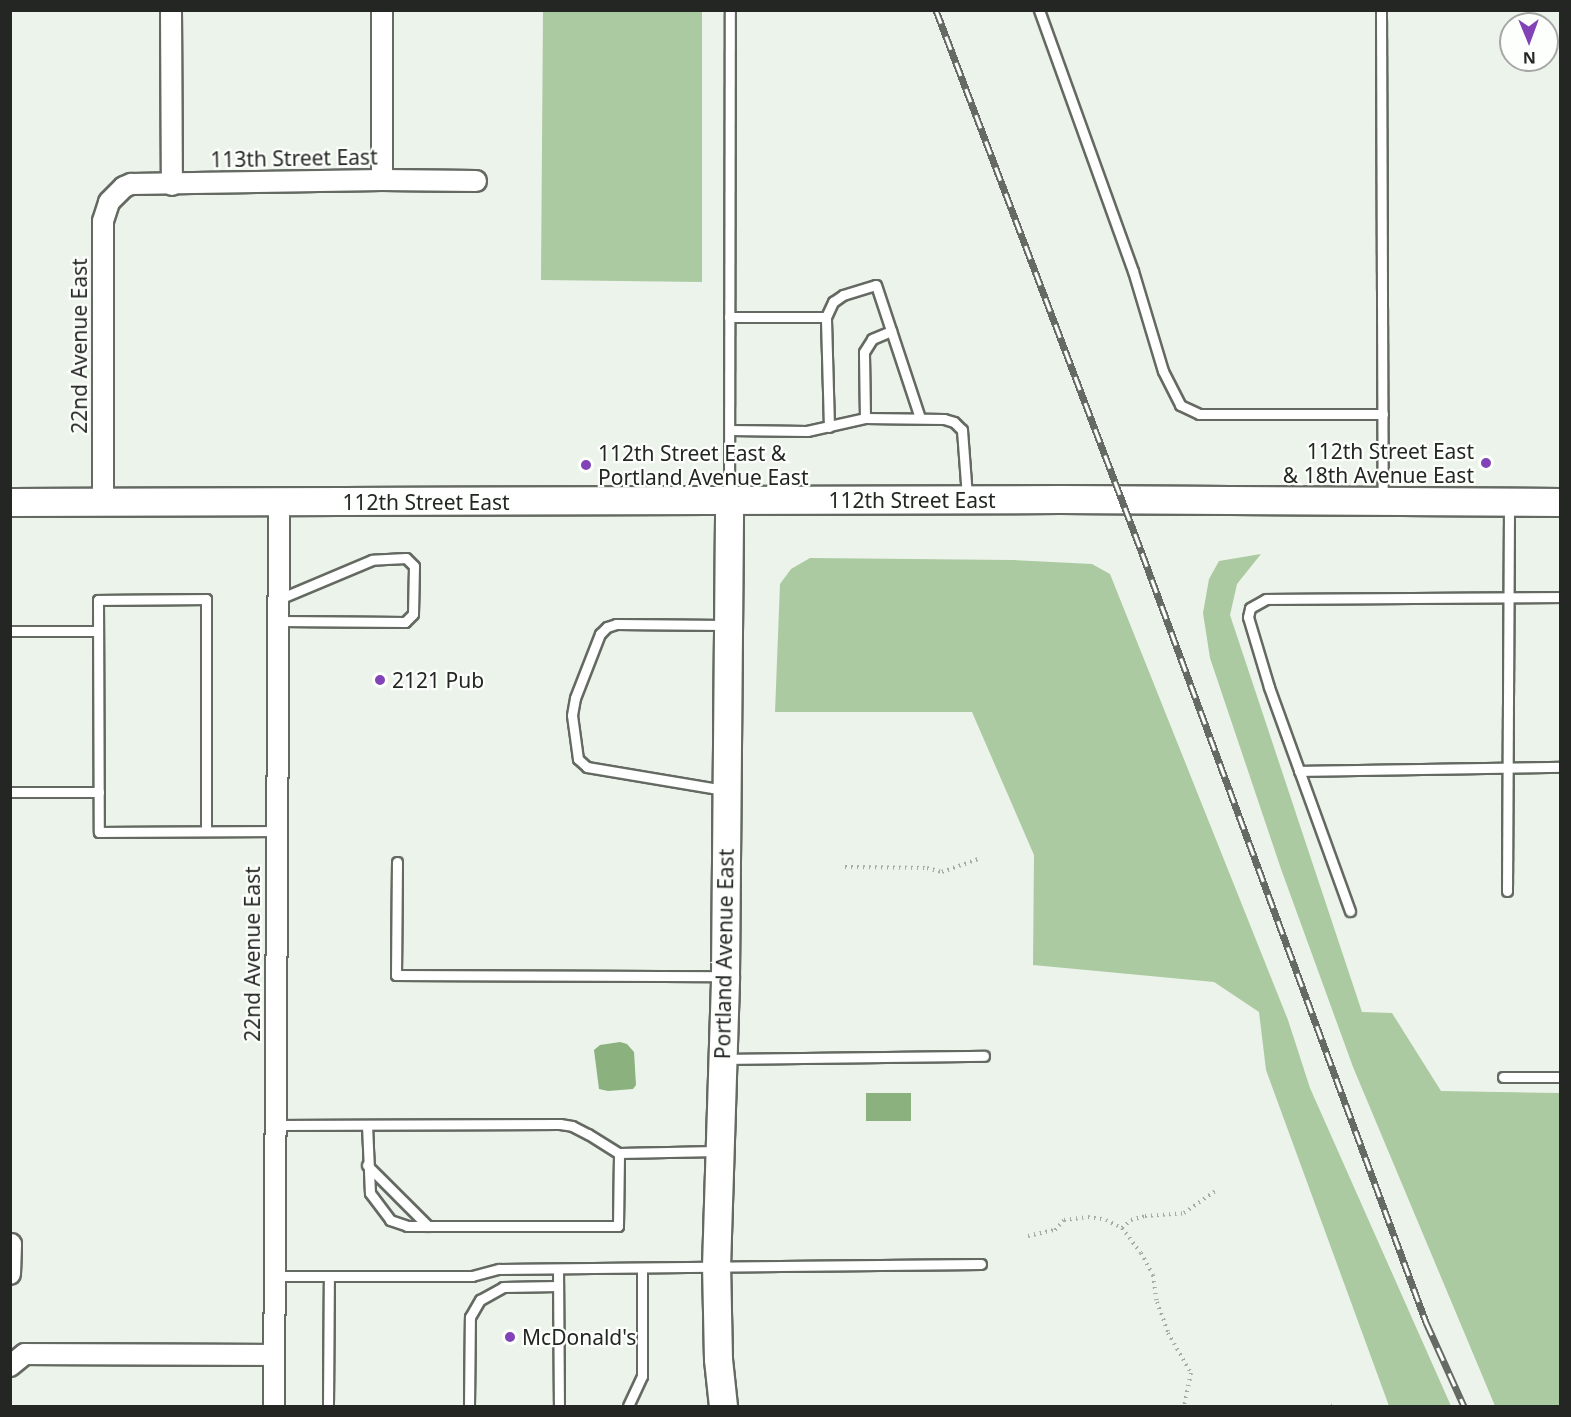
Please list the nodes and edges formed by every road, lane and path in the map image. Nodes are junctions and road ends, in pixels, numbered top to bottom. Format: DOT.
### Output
graph roads {
  1 [pos="171,10"];
  2 [pos="382,10"];
  3 [pos="730,10"];
  4 [pos="1039,10"];
  5 [pos="1381,10"];
  6 [pos="382,180"];
  7 [pos="476,181"];
  8 [pos="172,185"];
  9 [pos="117,193"];
  10 [pos="729,316"];
  11 [pos="826,317"];
  12 [pos="891,331"];
  13 [pos="1383,414"];
  14 [pos="865,418"];
  15 [pos="920,418"];
  16 [pos="829,427"];
  17 [pos="730,430"];
  18 [pos="967,500"];
  19 [pos="729,501"];
  20 [pos="1383,501"];
  21 [pos="10,502"];
  22 [pos="103,502"];
  23 [pos="279,502"];
  24 [pos="1509,502"];
  25 [pos="1560,502"];
  26 [pos="1509,597"];
  27 [pos="1560,597"];
  28 [pos="279,599"];
  29 [pos="279,621"];
  30 [pos="727,625"];
  31 [pos="10,631"];
  32 [pos="98,631"];
  33 [pos="1560,767"];
  34 [pos="1508,768"];
  35 [pos="1299,771"];
  36 [pos="725,790"];
  37 [pos="10,792"];
  38 [pos="99,792"];
  39 [pos="206,831"];
  40 [pos="276,831"];
  41 [pos="981,858"];
  42 [pos="397,862"];
  43 [pos="845,867"];
  44 [pos="1507,891"];
  45 [pos="1350,911"];
  46 [pos="725,976"];
  47 [pos="984,1056"];
  48 [pos="723,1059"];
  49 [pos="1503,1077"];
  50 [pos="1560,1077"];
  51 [pos="275,1125"];
  52 [pos="366,1125"];
  53 [pos="720,1151"];
  54 [pos="619,1153"];
  55 [pos="367,1165"];
  56 [pos="1215,1191"];
  57 [pos="428,1226"];
  58 [pos="1122,1228"];
  59 [pos="1028,1236"];
  60 [pos="11,1244"];
  61 [pos="981,1264"];
  62 [pos="642,1268"];
  63 [pos="716,1268"];
  64 [pos="558,1269"];
  65 [pos="10,1275"];
  66 [pos="274,1276"];
  67 [pos="329,1276"];
  68 [pos="558,1286"];
  69 [pos="274,1355"];
  70 [pos="10,1366"];
  71 [pos="274,1407"];
  72 [pos="328,1407"];
  73 [pos="469,1407"];
  74 [pos="559,1407"];
  75 [pos="628,1407"];
  76 [pos="723,1407"];
  77 [pos="1184,1407"];
  1 -- 8 [label="street"];
  2 -- 6 [label="street"];
  3 -- 10 [label="lane"];
  4 -- 13 [label="lane"];
  5 -- 13 [label="lane"];
  6 -- 7 [label="street, 113th Street East"];
  6 -- 8 [label="street, 113th Street East"];
  8 -- 9 [label="street, 113th Street East"];
  9 -- 22 [label="street, 22nd Avenue East"];
  10 -- 11 [label="lane"];
  10 -- 17 [label="lane"];
  11 -- 12 [label="lane"];
  11 -- 16 [label="lane"];
  12 -- 14 [label="lane"];
  12 -- 15 [label="lane"];
  13 -- 20 [label="lane"];
  14 -- 15 [label="lane"];
  14 -- 16 [label="lane"];
  15 -- 18 [label="lane"];
  16 -- 17 [label="lane"];
  17 -- 19 [label="lane"];
  18 -- 19 [label="main road, 112th Street East"];
  18 -- 20 [label="main road, 112th Street East"];
  19 -- 23 [label="main road, 112th Street East"];
  19 -- 30 [label="main road, Portland Avenue East"];
  20 -- 24 [label="main road, 112th Street East"];
  21 -- 22 [label="main road, 112th Street East"];
  22 -- 23 [label="main road, 112th Street East"];
  23 -- 28 [label="street, 22nd Avenue East"];
  24 -- 25 [label="main road, 112th Street East"];
  24 -- 26 [label="lane"];
  26 -- 27 [label="lane"];
  26 -- 34 [label="lane"];
  26 -- 35 [label="lane"];
  28 -- 29 [label="street, 22nd Avenue East"];
  28 -- 29 [label="lane"];
  29 -- 40 [label="street, 22nd Avenue East"];
  30 -- 36 [label="main road, Portland Avenue East"];
  30 -- 36 [label="lane"];
  31 -- 32 [label="lane"];
  32 -- 38 [label="lane"];
  32 -- 39 [label="lane"];
  33 -- 34 [label="lane"];
  34 -- 35 [label="lane"];
  34 -- 44 [label="lane"];
  35 -- 45 [label="lane"];
  36 -- 46 [label="main road, Portland Avenue East"];
  37 -- 38 [label="lane"];
  38 -- 39 [label="lane"];
  39 -- 40 [label="lane"];
  40 -- 51 [label="street, 22nd Avenue East"];
  41 -- 43 [label="path"];
  42 -- 46 [label="lane"];
  46 -- 48 [label="main road, Portland Avenue East"];
  47 -- 48 [label="lane"];
  48 -- 53 [label="main road, Portland Avenue East"];
  49 -- 50 [label="lane"];
  51 -- 52 [label="lane"];
  51 -- 66 [label="street, 22nd Avenue East"];
  52 -- 54 [label="lane"];
  52 -- 55 [label="lane"];
  53 -- 54 [label="lane"];
  53 -- 63 [label="main road, Portland Avenue East"];
  54 -- 57 [label="lane"];
  55 -- 57 [label="lane"];
  55 -- 57 [label="lane"];
  56 -- 58 [label="path"];
  58 -- 59 [label="path"];
  58 -- 77 [label="path"];
  60 -- 65 [label="street"];
  61 -- 63 [label="lane"];
  62 -- 63 [label="lane"];
  62 -- 64 [label="lane"];
  62 -- 75 [label="lane"];
  63 -- 76 [label="main road, Portland Avenue East"];
  64 -- 67 [label="lane"];
  64 -- 68 [label="lane"];
  66 -- 67 [label="lane"];
  66 -- 69 [label="street, 22nd Avenue East"];
  67 -- 72 [label="lane"];
  68 -- 73 [label="lane"];
  68 -- 74 [label="lane"];
  69 -- 70 [label="street"];
  69 -- 71 [label="street, 22nd Avenue East"];
}
